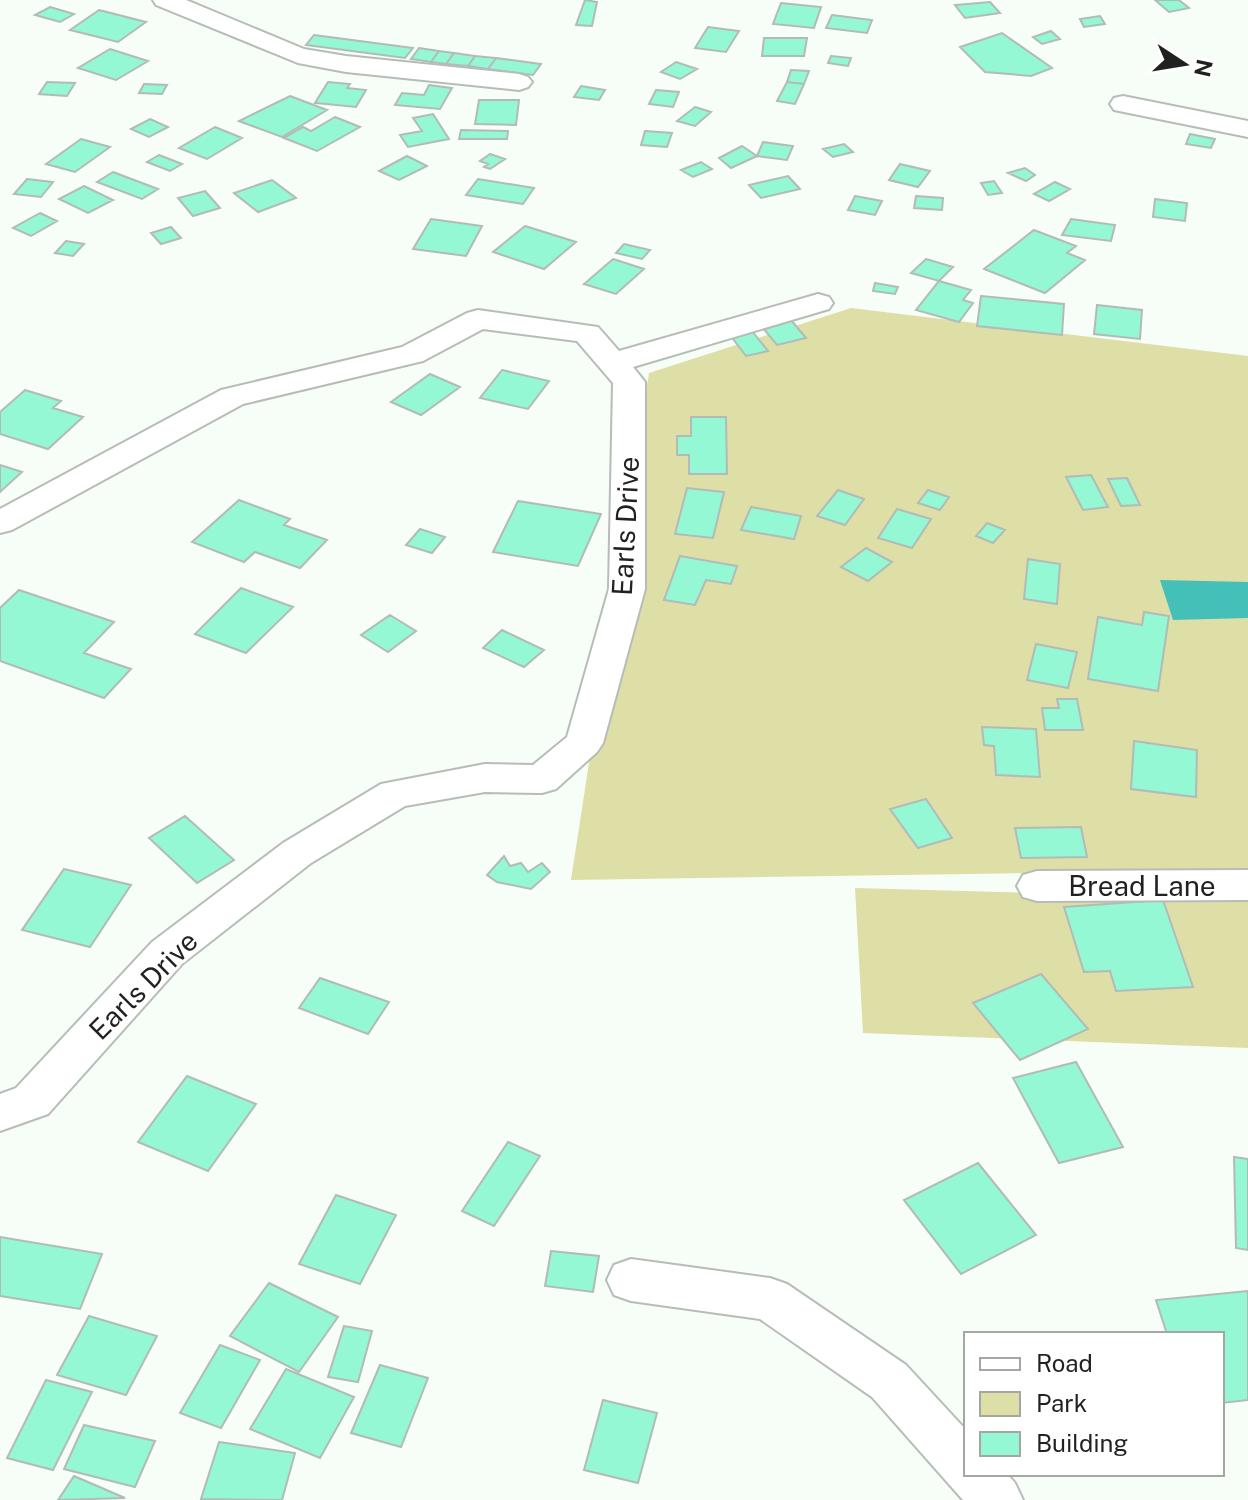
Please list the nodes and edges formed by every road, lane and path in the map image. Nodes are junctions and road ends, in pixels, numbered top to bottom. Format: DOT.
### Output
graph roads {
  1 [pos="165,0"];
  2 [pos="519,82"];
  3 [pos="1123,104"];
  4 [pos="1248,129"];
  5 [pos="818,303"];
  6 [pos="612,363"];
  7 [pos="0,523"];
  8 [pos="1248,885"];
  9 [pos="1037,886"];
  10 [pos="0,1113"];
  11 [pos="631,1280"];
  12 [pos="964,1464"];
  13 [pos="975,1476"];
  14 [pos="997,1500"];
  1 -- 2 [label="street"];
  3 -- 4 [label="street"];
  5 -- 6 [label="street"];
  6 -- 7 [label="street, Earls Drive"];
  6 -- 10 [label="street, Earls Drive"];
  8 -- 9 [label="street, Bread Lane"];
  11 -- 12 [label="street"];
  13 -- 14 [label="street"];
}
